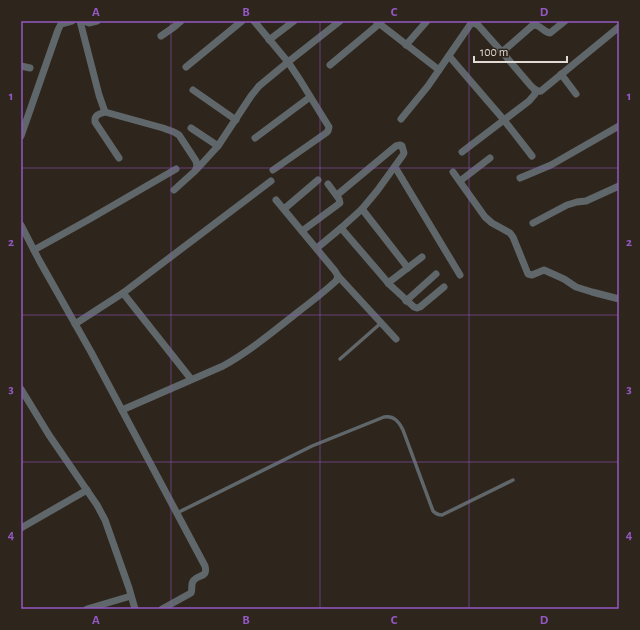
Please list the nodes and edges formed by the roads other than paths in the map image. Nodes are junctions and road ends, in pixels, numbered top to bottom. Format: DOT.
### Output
graph roads {
  1 [pos="72,21"];
  2 [pos="80,21"];
  3 [pos="83,21"];
  4 [pos="97,21"];
  5 [pos="181,21"];
  6 [pos="242,21"];
  7 [pos="254,21"];
  8 [pos="294,21"];
  9 [pos="340,21"];
  10 [pos="426,21"];
  11 [pos="564,21"];
  12 [pos="377,22"];
  13 [pos="473,22"];
  14 [pos="619,27"];
  15 [pos="161,36"];
  16 [pos="269,40"];
  17 [pos="406,45"];
  18 [pos="502,52"];
  19 [pos="449,56"];
  20 [pos="288,62"];
  21 [pos="330,65"];
  22 [pos="21,66"];
  23 [pos="186,67"];
  24 [pos="30,68"];
  25 [pos="439,70"];
  26 [pos="561,74"];
  27 [pos="193,90"];
  28 [pos="535,90"];
  29 [pos="576,94"];
  30 [pos="310,97"];
  31 [pos="105,112"];
  32 [pos="401,119"];
  33 [pos="236,120"];
  34 [pos="504,120"];
  35 [pos="619,126"];
  36 [pos="191,128"];
  37 [pos="21,136"];
  38 [pos="255,138"];
  39 [pos="218,146"];
  40 [pos="462,152"];
  41 [pos="532,156"];
  42 [pos="119,158"];
  43 [pos="490,158"];
  44 [pos="395,167"];
  45 [pos="176,169"];
  46 [pos="197,169"];
  47 [pos="273,170"];
  48 [pos="453,172"];
  49 [pos="520,178"];
  50 [pos="318,180"];
  51 [pos="271,181"];
  52 [pos="460,181"];
  53 [pos="328,184"];
  54 [pos="619,186"];
  55 [pos="174,190"];
  56 [pos="337,195"];
  57 [pos="276,200"];
  58 [pos="284,209"];
  59 [pos="362,209"];
  60 [pos="533,223"];
  61 [pos="21,224"];
  62 [pos="341,228"];
  63 [pos="302,231"];
  64 [pos="316,248"];
  65 [pos="34,250"];
  66 [pos="422,256"];
  67 [pos="408,268"];
  68 [pos="436,274"];
  69 [pos="460,275"];
  70 [pos="338,276"];
  71 [pos="388,283"];
  72 [pos="444,287"];
  73 [pos="123,292"];
  74 [pos="619,299"];
  75 [pos="406,300"];
  76 [pos="381,323"];
  77 [pos="75,324"];
  78 [pos="396,339"];
  79 [pos="340,359"];
  80 [pos="191,379"];
  81 [pos="21,389"];
  82 [pos="122,410"];
  83 [pos="513,480"];
  84 [pos="87,490"];
  85 [pos="177,513"];
  86 [pos="22,527"];
  87 [pos="131,596"];
  88 [pos="87,609"];
  89 [pos="135,609"];
  90 [pos="162,609"];
  1 -- 37 [label="street"];
  2 -- 31 [label="street"];
  3 -- 4 [label="street"];
  5 -- 15 [label="street"];
  6 -- 23 [label="street"];
  7 -- 16 [label="street"];
  8 -- 16 [label="street"];
  9 -- 20 [label="street"];
  10 -- 17 [label="street"];
  11 -- 18 [label="street"];
  12 -- 17 [label="street"];
  12 -- 21 [label="street"];
  13 -- 18 [label="street"];
  13 -- 19 [label="street"];
  14 -- 26 [label="street"];
  16 -- 20 [label="street"];
  17 -- 25 [label="street"];
  18 -- 28 [label="street"];
  19 -- 25 [label="street"];
  19 -- 34 [label="street"];
  20 -- 30 [label="street"];
  20 -- 33 [label="street"];
  22 -- 24 [label="street"];
  25 -- 32 [label="street"];
  26 -- 28 [label="street"];
  26 -- 29 [label="street"];
  27 -- 33 [label="street"];
  28 -- 34 [label="street"];
  30 -- 38 [label="street"];
  30 -- 47 [label="street"];
  31 -- 42 [label="street"];
  31 -- 46 [label="street"];
  33 -- 39 [label="street"];
  34 -- 40 [label="street"];
  34 -- 41 [label="street"];
  35 -- 49 [label="street"];
  36 -- 39 [label="street"];
  39 -- 46 [label="street"];
  43 -- 52 [label="street"];
  44 -- 56 [label="street"];
  44 -- 59 [label="street"];
  44 -- 69 [label="street"];
  45 -- 65 [label="street"];
  46 -- 55 [label="street"];
  48 -- 52 [label="street"];
  50 -- 58 [label="street"];
  51 -- 73 [label="street"];
  52 -- 74 [label="street"];
  53 -- 56 [label="street"];
  54 -- 60 [label="street"];
  56 -- 63 [label="street"];
  57 -- 58 [label="street"];
  58 -- 63 [label="street"];
  59 -- 62 [label="street"];
  59 -- 67 [label="street"];
  61 -- 65 [label="street"];
  62 -- 64 [label="street"];
  62 -- 71 [label="street"];
  63 -- 64 [label="street"];
  64 -- 70 [label="street"];
  65 -- 77 [label="street"];
  66 -- 67 [label="street"];
  67 -- 71 [label="street"];
  68 -- 75 [label="street"];
  70 -- 76 [label="street"];
  70 -- 80 [label="street"];
  71 -- 75 [label="street"];
  72 -- 75 [label="street"];
  73 -- 77 [label="street"];
  73 -- 80 [label="street"];
  76 -- 78 [label="street"];
  76 -- 79 [label="lane"];
  77 -- 82 [label="street"];
  80 -- 82 [label="street"];
  81 -- 84 [label="street"];
  82 -- 85 [label="street"];
  83 -- 85 [label="lane"];
  84 -- 86 [label="street"];
  84 -- 87 [label="street"];
  85 -- 90 [label="street"];
  87 -- 88 [label="street"];
  87 -- 89 [label="street"];
}
